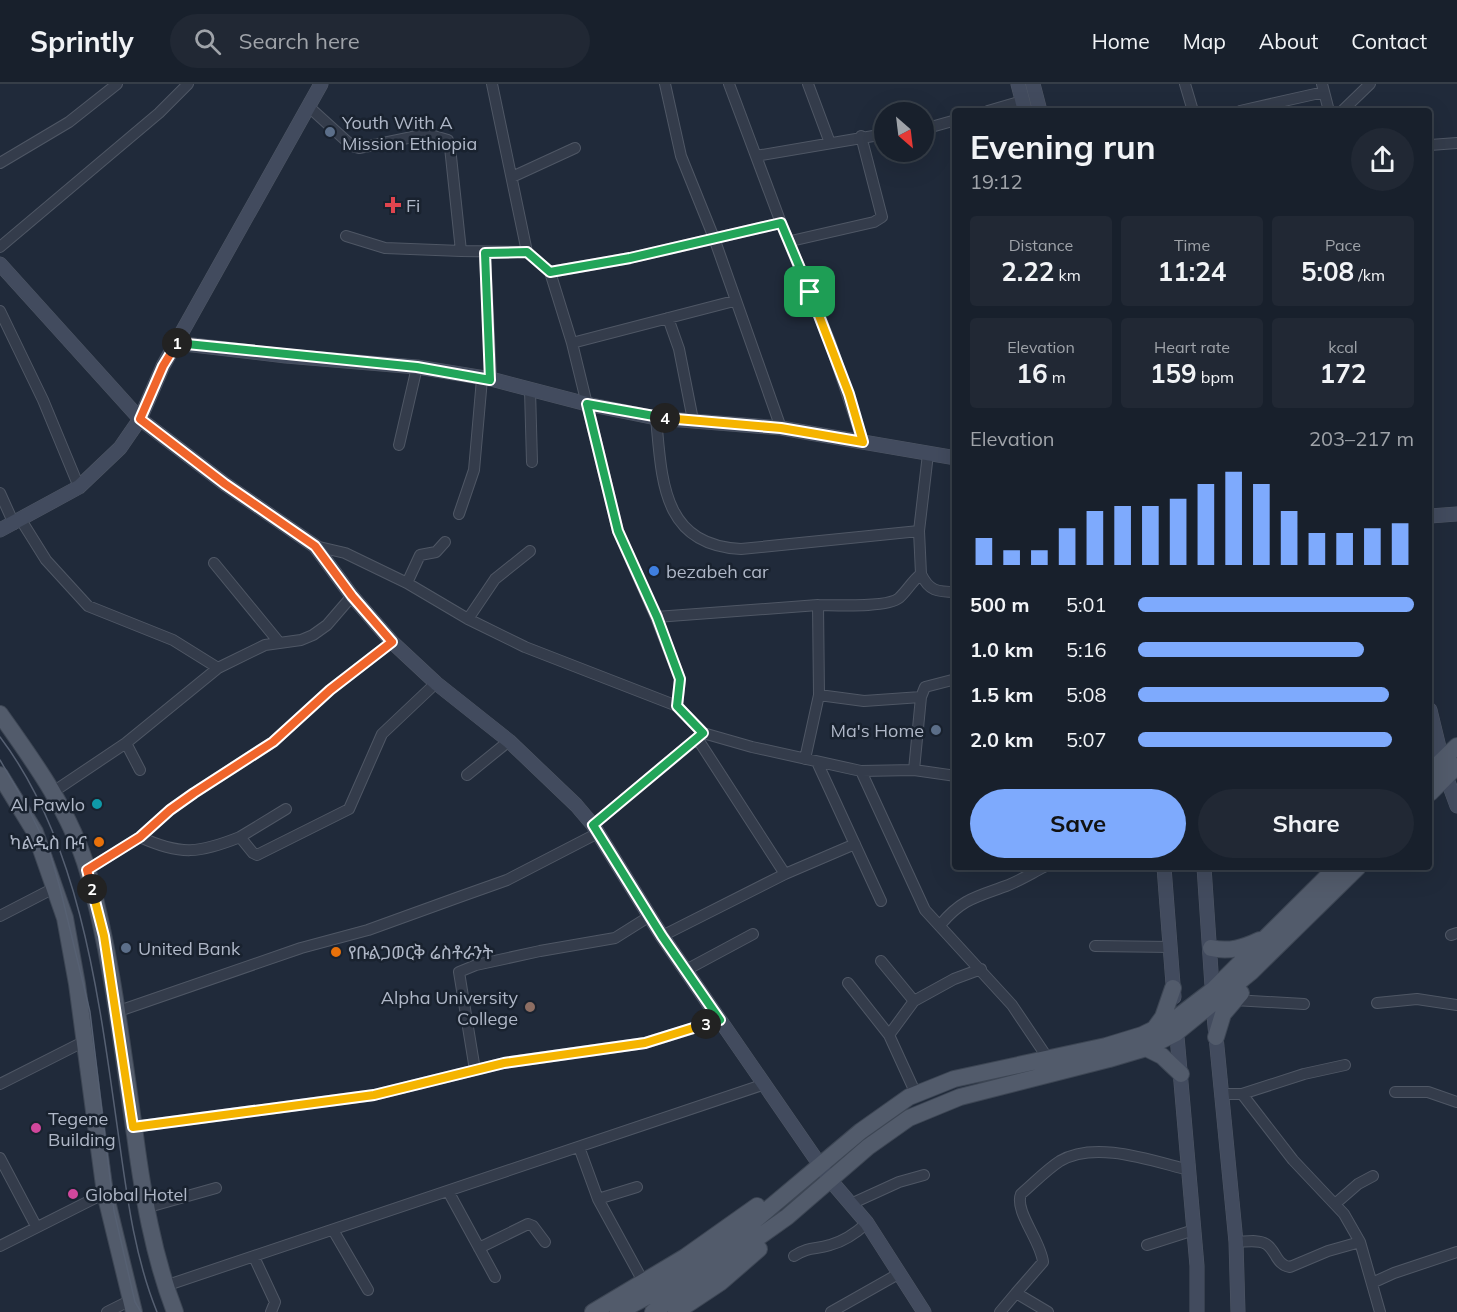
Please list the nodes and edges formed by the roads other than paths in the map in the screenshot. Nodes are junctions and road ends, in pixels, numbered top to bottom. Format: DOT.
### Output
graph roads {
  1 [pos="117,84"];
  2 [pos="188,84"];
  3 [pos="321,84"];
  4 [pos="492,84"];
  5 [pos="664,84"];
  6 [pos="729,84"];
  7 [pos="808,84"];
  8 [pos="1185,84"];
  9 [pos="1370,84"];
  10 [pos="1036,85"];
  11 [pos="1323,88"];
  12 [pos="1021,96"];
  13 [pos="309,107"];
  14 [pos="995,108"];
  15 [pos="1040,108"];
  16 [pos="1192,108"];
  17 [pos="1251,108"];
  18 [pos="1328,108"];
  19 [pos="1345,108"];
  20 [pos="952,121"];
  21 [pos="934,126"];
  22 [pos="874,135"];
  23 [pos="861,136"];
  24 [pos="830,143"];
  25 [pos="1457,143"];
  26 [pos="1432,145"];
  27 [pos="575,148"];
  28 [pos="756,156"];
  29 [pos="0,163"];
  30 [pos="512,177"];
  31 [pos="781,223"];
  32 [pos="346,236"];
  33 [pos="714,237"];
  34 [pos="790,242"];
  35 [pos="0,247"];
  36 [pos="461,251"];
  37 [pos="527,252"];
  38 [pos="485,253"];
  39 [pos="0,264"];
  40 [pos="550,272"];
  41 [pos="734,301"];
  42 [pos="0,311"];
  43 [pos="668,318"];
  44 [pos="176,343"];
  45 [pos="572,344"];
  46 [pos="417,367"];
  47 [pos="486,379"];
  48 [pos="530,390"];
  49 [pos="587,404"];
  50 [pos="656,418"];
  51 [pos="140,419"];
  52 [pos="693,420"];
  53 [pos="781,428"];
  54 [pos="863,442"];
  55 [pos="399,445"];
  56 [pos="928,454"];
  57 [pos="952,458"];
  58 [pos="532,462"];
  59 [pos="79,487"];
  60 [pos="0,493"];
  61 [pos="459,514"];
  62 [pos="1457,514"];
  63 [pos="1432,516"];
  64 [pos="17,522"];
  65 [pos="0,530"];
  66 [pos="919,531"];
  67 [pos="445,542"];
  68 [pos="315,546"];
  69 [pos="530,551"];
  70 [pos="214,564"];
  71 [pos="921,574"];
  72 [pos="407,583"];
  73 [pos="952,592"];
  74 [pos="352,596"];
  75 [pos="818,605"];
  76 [pos="657,617"];
  77 [pos="468,619"];
  78 [pos="278,641"];
  79 [pos="392,642"];
  80 [pos="218,668"];
  81 [pos="952,680"];
  82 [pos="436,683"];
  83 [pos="819,695"];
  84 [pos="921,697"];
  85 [pos="677,706"];
  86 [pos="0,714"];
  87 [pos="1432,731"];
  88 [pos="700,736"];
  89 [pos="509,741"];
  90 [pos="126,743"];
  91 [pos="1457,746"];
  92 [pos="805,759"];
  93 [pos="817,762"];
  94 [pos="1443,768"];
  95 [pos="140,770"];
  96 [pos="914,770"];
  97 [pos="861,771"];
  98 [pos="0,775"];
  99 [pos="467,775"];
  100 [pos="952,775"];
  101 [pos="1432,790"];
  102 [pos="53,792"];
  103 [pos="1457,806"];
  104 [pos="286,809"];
  105 [pos="595,829"];
  106 [pos="140,837"];
  107 [pos="240,837"];
  108 [pos="855,844"];
  109 [pos="87,870"];
  110 [pos="1038,870"];
  111 [pos="1164,870"];
  112 [pos="1204,870"];
  113 [pos="1334,870"];
  114 [pos="1355,870"];
  115 [pos="785,874"];
  116 [pos="56,887"];
  117 [pos="881,901"];
  118 [pos="0,916"];
  119 [pos="650,916"];
  120 [pos="941,924"];
  121 [pos="753,934"];
  122 [pos="662,936"];
  123 [pos="1269,944"];
  124 [pos="1095,946"];
  125 [pos="1171,947"];
  126 [pos="1210,948"];
  127 [pos="881,961"];
  128 [pos="981,969"];
  129 [pos="686,970"];
  130 [pos="848,983"];
  131 [pos="1173,988"];
  132 [pos="1214,997"];
  133 [pos="1233,1000"];
  134 [pos="914,1001"];
  135 [pos="1377,1003"];
  136 [pos="1304,1004"];
  137 [pos="1457,1005"];
  138 [pos="116,1012"];
  139 [pos="720,1020"];
  140 [pos="1176,1026"];
  141 [pos="1152,1031"];
  142 [pos="889,1035"];
  143 [pos="1216,1037"];
  144 [pos="86,1041"];
  145 [pos="1146,1048"];
  146 [pos="1049,1060"];
  147 [pos="1345,1065"];
  148 [pos="475,1070"];
  149 [pos="1180,1074"];
  150 [pos="0,1084"];
  151 [pos="765,1084"];
  152 [pos="1395,1092"];
  153 [pos="916,1094"];
  154 [pos="1223,1094"];
  155 [pos="1242,1094"];
  156 [pos="1457,1102"];
  157 [pos="133,1127"];
  158 [pos="579,1147"];
  159 [pos="0,1158"];
  160 [pos="821,1167"];
  161 [pos="1189,1170"];
  162 [pos="924,1175"];
  163 [pos="1373,1176"];
  164 [pos="831,1181"];
  165 [pos="637,1187"];
  166 [pos="216,1188"];
  167 [pos="448,1191"];
  168 [pos="105,1193"];
  169 [pos="783,1196"];
  170 [pos="598,1199"];
  171 [pos="853,1203"];
  172 [pos="1335,1204"];
  173 [pos="145,1208"];
  174 [pos="787,1217"];
  175 [pos="867,1223"];
  176 [pos="36,1226"];
  177 [pos="333,1230"];
  178 [pos="1194,1230"];
  179 [pos="545,1242"];
  180 [pos="1236,1242"];
  181 [pos="1360,1242"];
  182 [pos="1147,1245"];
  183 [pos="0,1246"];
  184 [pos="479,1248"];
  185 [pos="1457,1252"];
  186 [pos="794,1256"];
  187 [pos="254,1257"];
  188 [pos="900,1273"];
  189 [pos="495,1277"];
  190 [pos="644,1283"];
  191 [pos="1372,1283"];
  192 [pos="165,1286"];
  193 [pos="368,1290"];
  194 [pos="1016,1293"];
  195 [pos="131,1306"];
  196 [pos="106,1312"];
  197 [pos="175,1312"];
  198 [pos="271,1312"];
  199 [pos="593,1312"];
  200 [pos="618,1312"];
  201 [pos="653,1312"];
  202 [pos="676,1312"];
  203 [pos="831,1312"];
  204 [pos="924,1312"];
  205 [pos="1000,1312"];
  206 [pos="1048,1312"];
  207 [pos="1197,1312"];
  208 [pos="1238,1312"];
  209 [pos="1380,1312"];
  1 -- 29 [label="street"];
  2 -- 35 [label="street"];
  3 -- 13 [label="street"];
  4 -- 30 [label="street"];
  5 -- 33 [label="street"];
  6 -- 28 [label="street"];
  7 -- 24 [label="street"];
  8 -- 16 [label="street"];
  9 -- 19 [label="street"];
  10 -- 12 [label="street"];
  10 -- 15 [label="street"];
  11 -- 17 [label="street"];
  11 -- 18 [label="street"];
  12 -- 14 [label="street"];
  13 -- 36 [label="street"];
  13 -- 44 [label="street"];
  20 -- 21 [label="street"];
  22 -- 23 [label="street"];
  23 -- 24 [label="street"];
  23 -- 34 [label="street"];
  24 -- 28 [label="street"];
  25 -- 26 [label="street"];
  27 -- 30 [label="street"];
  28 -- 31 [label="street"];
  30 -- 37 [label="street"];
  31 -- 33 [label="street"];
  31 -- 34 [label="street"];
  32 -- 36 [label="street"];
  33 -- 40 [label="street"];
  33 -- 41 [label="street"];
  34 -- 54 [label="street"];
  36 -- 38 [label="street"];
  37 -- 38 [label="street"];
  37 -- 40 [label="street"];
  38 -- 47 [label="street"];
  39 -- 51 [label="street"];
  40 -- 45 [label="street"];
  41 -- 43 [label="street"];
  41 -- 53 [label="street"];
  42 -- 59 [label="street"];
  43 -- 45 [label="street"];
  43 -- 52 [label="street"];
  44 -- 46 [label="street"];
  44 -- 51 [label="street"];
  45 -- 49 [label="street"];
  46 -- 47 [label="street"];
  46 -- 55 [label="street"];
  47 -- 48 [label="street"];
  47 -- 61 [label="street"];
  48 -- 49 [label="street"];
  48 -- 58 [label="street"];
  49 -- 50 [label="street"];
  49 -- 76 [label="street"];
  50 -- 52 [label="street"];
  50 -- 66 [label="street"];
  51 -- 59 [label="street"];
  51 -- 68 [label="street"];
  52 -- 53 [label="street"];
  53 -- 54 [label="street"];
  54 -- 56 [label="street"];
  56 -- 57 [label="street"];
  56 -- 66 [label="street"];
  59 -- 64 [label="street"];
  60 -- 64 [label="street"];
  62 -- 63 [label="street"];
  64 -- 65 [label="street"];
  64 -- 80 [label="street"];
  66 -- 71 [label="street"];
  67 -- 72 [label="street"];
  68 -- 72 [label="street"];
  68 -- 74 [label="street"];
  69 -- 77 [label="street"];
  70 -- 78 [label="street"];
  71 -- 73 [label="street"];
  71 -- 75 [label="street"];
  72 -- 77 [label="street"];
  74 -- 78 [label="street"];
  74 -- 79 [label="street"];
  75 -- 76 [label="street"];
  75 -- 83 [label="street"];
  76 -- 85 [label="street"];
  77 -- 85 [label="street"];
  78 -- 80 [label="street"];
  79 -- 82 [label="street"];
  79 -- 106 [label="street"];
  80 -- 90 [label="street"];
  81 -- 84 [label="street"];
  82 -- 89 [label="street"];
  82 -- 107 [label="street"];
  83 -- 84 [label="street"];
  83 -- 92 [label="street"];
  84 -- 96 [label="street"];
  85 -- 88 [label="street"];
  86 -- 102 [label="main road"];
  87 -- 94 [label="street"];
  88 -- 92 [label="street"];
  88 -- 105 [label="street"];
  88 -- 115 [label="street"];
  89 -- 99 [label="street"];
  89 -- 105 [label="street"];
  90 -- 95 [label="street"];
  90 -- 102 [label="street"];
  91 -- 94 [label="main road"];
  92 -- 93 [label="street"];
  93 -- 97 [label="street"];
  93 -- 108 [label="street"];
  94 -- 101 [label="main road"];
  94 -- 103 [label="street"];
  96 -- 97 [label="street"];
  96 -- 100 [label="street"];
  97 -- 120 [label="street"];
  98 -- 116 [label="main road"];
  102 -- 109 [label="main road"];
  104 -- 107 [label="street"];
  105 -- 119 [label="street"];
  105 -- 138 [label="street"];
  106 -- 107 [label="street"];
  106 -- 109 [label="street"];
  108 -- 115 [label="street"];
  108 -- 117 [label="street"];
  109 -- 138 [label="main road"];
  110 -- 120 [label="street"];
  111 -- 125 [label="street"];
  112 -- 126 [label="street"];
  113 -- 123 [label="main road"];
  114 -- 123 [label="main road"];
  115 -- 122 [label="street"];
  116 -- 118 [label="street"];
  116 -- 144 [label="main road"];
  119 -- 122 [label="street"];
  119 -- 148 [label="street"];
  120 -- 128 [label="street"];
  121 -- 129 [label="street"];
  122 -- 129 [label="street"];
  123 -- 126 [label="main road"];
  123 -- 132 [label="main road"];
  123 -- 133 [label="main road"];
  124 -- 125 [label="street"];
  125 -- 131 [label="street"];
  126 -- 132 [label="street"];
  127 -- 134 [label="street"];
  128 -- 134 [label="street"];
  128 -- 146 [label="street"];
  129 -- 139 [label="street"];
  130 -- 142 [label="street"];
  131 -- 140 [label="street"];
  131 -- 141 [label="main road"];
  132 -- 140 [label="main road"];
  132 -- 143 [label="street"];
  133 -- 136 [label="street"];
  133 -- 143 [label="main road"];
  134 -- 142 [label="street"];
  135 -- 137 [label="street"];
  138 -- 157 [label="main road"];
  139 -- 148 [label="street"];
  139 -- 151 [label="street"];
  140 -- 141 [label="main road"];
  140 -- 145 [label="main road"];
  140 -- 149 [label="street"];
  141 -- 146 [label="main road"];
  142 -- 153 [label="street"];
  143 -- 154 [label="street"];
  144 -- 150 [label="street"];
  144 -- 168 [label="main road"];
  145 -- 149 [label="main road"];
  145 -- 164 [label="main road"];
  146 -- 153 [label="main road"];
  147 -- 155 [label="street"];
  148 -- 157 [label="street"];
  149 -- 161 [label="street"];
  151 -- 158 [label="street"];
  151 -- 160 [label="street"];
  152 -- 156 [label="street"];
  153 -- 160 [label="main road"];
  154 -- 155 [label="street"];
  154 -- 180 [label="street"];
  155 -- 172 [label="street"];
  157 -- 173 [label="main road"];
  158 -- 167 [label="street"];
  158 -- 170 [label="street"];
  159 -- 176 [label="street"];
  160 -- 164 [label="street"];
  160 -- 169 [label="main road"];
  161 -- 178 [label="street"];
  161 -- 194 [label="street"];
  162 -- 171 [label="street"];
  163 -- 172 [label="street"];
  164 -- 171 [label="street"];
  164 -- 174 [label="main road"];
  165 -- 170 [label="street"];
  166 -- 173 [label="street"];
  167 -- 177 [label="street"];
  167 -- 184 [label="street"];
  168 -- 176 [label="street"];
  168 -- 195 [label="main road"];
  169 -- 190 [label="main road"];
  169 -- 200 [label="main road"];
  170 -- 190 [label="street"];
  171 -- 175 [label="street"];
  172 -- 181 [label="street"];
  173 -- 192 [label="main road"];
  174 -- 201 [label="main road"];
  174 -- 202 [label="main road"];
  175 -- 186 [label="street"];
  175 -- 188 [label="street"];
  176 -- 183 [label="street"];
  177 -- 187 [label="street"];
  177 -- 193 [label="street"];
  178 -- 182 [label="street"];
  178 -- 207 [label="street"];
  179 -- 184 [label="street"];
  180 -- 181 [label="street"];
  180 -- 208 [label="street"];
  181 -- 191 [label="street"];
  184 -- 189 [label="street"];
  185 -- 191 [label="street"];
  187 -- 192 [label="street"];
  187 -- 198 [label="street"];
  188 -- 203 [label="street"];
  188 -- 204 [label="street"];
  190 -- 199 [label="main road"];
  191 -- 209 [label="street"];
  192 -- 197 [label="main road"];
  194 -- 205 [label="street"];
  194 -- 206 [label="street"];
  195 -- 196 [label="street"];
}
